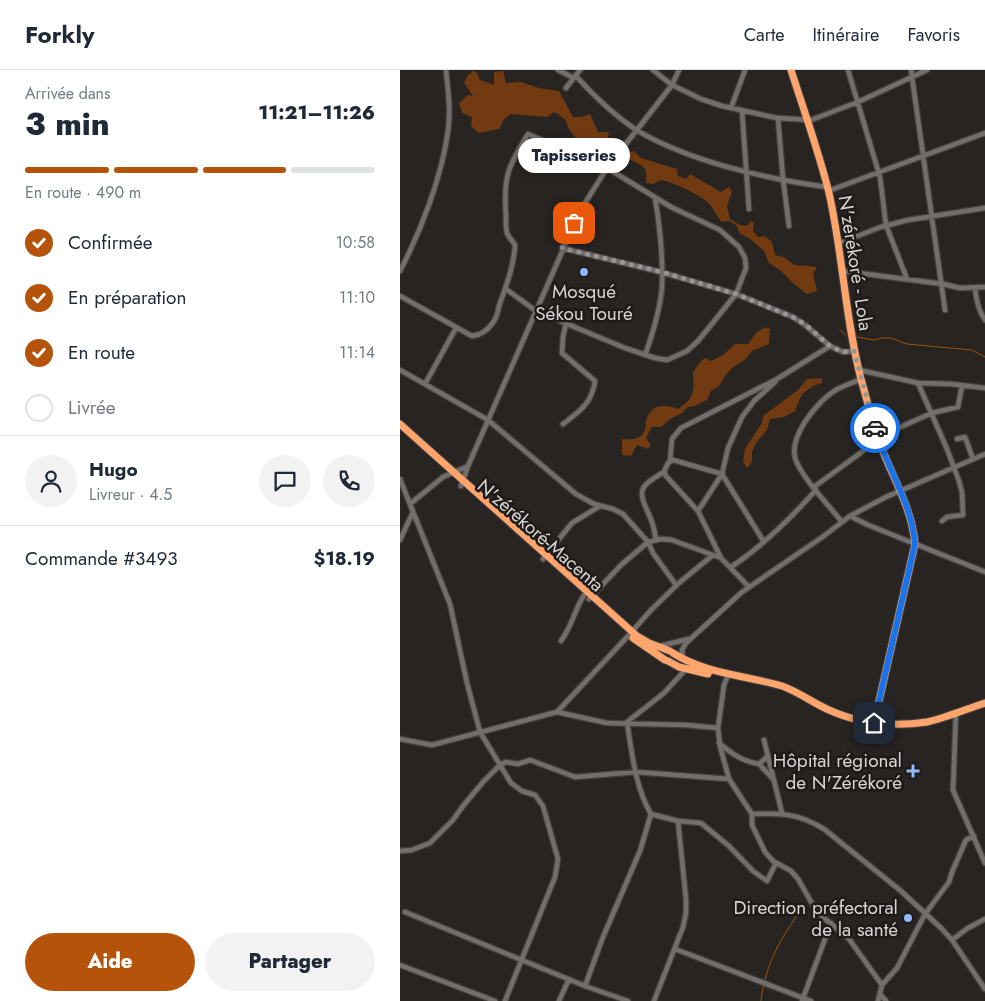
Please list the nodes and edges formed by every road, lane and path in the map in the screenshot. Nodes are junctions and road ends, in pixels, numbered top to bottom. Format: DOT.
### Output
graph roads {
  1 [pos="446,70"];
  2 [pos="558,70"];
  3 [pos="580,70"];
  4 [pos="653,70"];
  5 [pos="680,70"];
  6 [pos="746,70"];
  7 [pos="791,70"];
  8 [pos="848,70"];
  9 [pos="911,70"];
  10 [pos="927,70"];
  11 [pos="575,77"];
  12 [pos="912,77"];
  13 [pos="672,85"];
  14 [pos="566,88"];
  15 [pos="858,102"];
  16 [pos="731,108"];
  17 [pos="742,111"];
  18 [pos="778,118"];
  19 [pos="807,120"];
  20 [pos="637,130"];
  21 [pos="985,133"];
  22 [pos="925,157"];
  23 [pos="607,168"];
  24 [pos="746,171"];
  25 [pos="879,173"];
  26 [pos="783,179"];
  27 [pos="828,189"];
  28 [pos="655,198"];
  29 [pos="985,208"];
  30 [pos="749,209"];
  31 [pos="933,216"];
  32 [pos="886,225"];
  33 [pos="789,226"];
  34 [pos="838,243"];
  35 [pos="562,248"];
  36 [pos="402,263"];
  37 [pos="400,271"];
  38 [pos="843,271"];
  39 [pos="662,272"];
  40 [pos="907,279"];
  41 [pos="943,284"];
  42 [pos="985,287"];
  43 [pos="506,288"];
  44 [pos="975,288"];
  45 [pos="736,294"];
  46 [pos="400,296"];
  47 [pos="945,310"];
  48 [pos="536,311"];
  49 [pos="985,320"];
  50 [pos="566,322"];
  51 [pos="456,328"];
  52 [pos="830,346"];
  53 [pos="854,351"];
  54 [pos="645,355"];
  55 [pos="400,370"];
  56 [pos="859,370"];
  57 [pos="777,379"];
  58 [pos="861,379"];
  59 [pos="918,383"];
  60 [pos="425,384"];
  61 [pos="962,386"];
  62 [pos="985,388"];
  63 [pos="932,413"];
  64 [pos="488,420"];
  65 [pos="400,424"];
  66 [pos="563,424"];
  67 [pos="400,430"];
  68 [pos="878,439"];
  69 [pos="958,439"];
  70 [pos="985,454"];
  71 [pos="973,459"];
  72 [pos="670,461"];
  73 [pos="468,466"];
  74 [pos="954,467"];
  75 [pos="664,472"];
  76 [pos="450,473"];
  77 [pos="722,474"];
  78 [pos="400,478"];
  79 [pos="462,484"];
  80 [pos="815,488"];
  81 [pos="900,491"];
  82 [pos="410,504"];
  83 [pos="600,506"];
  84 [pos="698,511"];
  85 [pos="413,512"];
  86 [pos="850,516"];
  87 [pos="942,521"];
  88 [pos="842,522"];
  89 [pos="400,540"];
  90 [pos="656,540"];
  91 [pos="648,542"];
  92 [pos="764,542"];
  93 [pos="915,544"];
  94 [pos="713,555"];
  95 [pos="545,557"];
  96 [pos="721,558"];
  97 [pos="730,567"];
  98 [pos="985,572"];
  99 [pos="676,585"];
  100 [pos="749,587"];
  101 [pos="588,596"];
  102 [pos="630,634"];
  103 [pos="690,639"];
  104 [pos="562,641"];
  105 [pos="656,646"];
  106 [pos="671,652"];
  107 [pos="667,661"];
  108 [pos="686,665"];
  109 [pos="728,675"];
  110 [pos="985,703"];
  111 [pos="557,712"];
  112 [pos="956,712"];
  113 [pos="627,722"];
  114 [pos="874,723"];
  115 [pos="718,728"];
  116 [pos="480,732"];
  117 [pos="400,740"];
  118 [pos="764,740"];
  119 [pos="719,743"];
  120 [pos="768,756"];
  121 [pos="759,764"];
  122 [pos="500,765"];
  123 [pos="636,772"];
  124 [pos="729,779"];
  125 [pos="774,780"];
  126 [pos="782,813"];
  127 [pos="651,814"];
  128 [pos="752,814"];
  129 [pos="678,821"];
  130 [pos="974,836"];
  131 [pos="985,849"];
  132 [pos="400,851"];
  133 [pos="980,852"];
  134 [pos="776,863"];
  135 [pos="985,863"];
  136 [pos="405,912"];
  137 [pos="925,914"];
  138 [pos="985,919"];
  139 [pos="831,923"];
  140 [pos="952,940"];
  141 [pos="675,949"];
  142 [pos="522,960"];
  143 [pos="400,966"];
  144 [pos="569,979"];
  145 [pos="882,985"];
  146 [pos="585,986"];
  147 [pos="985,989"];
  148 [pos="880,994"];
  149 [pos="802,999"];
  150 [pos="495,1001"];
  151 [pos="505,1001"];
  152 [pos="559,1001"];
  153 [pos="628,1001"];
  154 [pos="654,1001"];
  155 [pos="810,1001"];
  156 [pos="878,1001"];
  157 [pos="886,1001"];
  1 -- 36 [label="street"];
  2 -- 11 [label="street"];
  3 -- 11 [label="street"];
  4 -- 13 [label="street"];
  5 -- 13 [label="street"];
  6 -- 16 [label="street"];
  7 -- 19 [label="highway, N'zérékoré - Lola"];
  8 -- 15 [label="street"];
  9 -- 12 [label="street"];
  10 -- 12 [label="street"];
  11 -- 14 [label="street"];
  11 -- 20 [label="street"];
  12 -- 15 [label="street"];
  12 -- 22 [label="street"];
  13 -- 16 [label="street"];
  13 -- 20 [label="street"];
  15 -- 19 [label="street"];
  15 -- 25 [label="street"];
  16 -- 17 [label="street"];
  17 -- 18 [label="street"];
  17 -- 24 [label="street"];
  18 -- 19 [label="street"];
  18 -- 26 [label="street"];
  19 -- 27 [label="highway, N'zérékoré - Lola"];
  20 -- 23 [label="street"];
  20 -- 24 [label="street"];
  21 -- 22 [label="street"];
  22 -- 25 [label="street"];
  22 -- 31 [label="street"];
  23 -- 28 [label="street"];
  23 -- 35 [label="street"];
  23 -- 43 [label="street"];
  24 -- 26 [label="street"];
  24 -- 30 [label="street"];
  25 -- 27 [label="street"];
  25 -- 32 [label="street"];
  26 -- 27 [label="street"];
  26 -- 33 [label="street"];
  27 -- 34 [label="highway, N'zérékoré - Lola"];
  28 -- 39 [label="street"];
  28 -- 45 [label="street"];
  29 -- 31 [label="street"];
  31 -- 32 [label="street"];
  31 -- 41 [label="street"];
  32 -- 34 [label="street"];
  32 -- 40 [label="street"];
  34 -- 38 [label="highway, N'zérékoré - Lola"];
  35 -- 39 [label="street"];
  35 -- 48 [label="street"];
  36 -- 37 [label="street"];
  38 -- 40 [label="street"];
  38 -- 53 [label="highway, N'zérékoré - Lola"];
  39 -- 45 [label="street"];
  39 -- 54 [label="street"];
  40 -- 41 [label="street"];
  41 -- 44 [label="street"];
  41 -- 47 [label="street"];
  42 -- 44 [label="street"];
  43 -- 48 [label="street"];
  43 -- 51 [label="street"];
  44 -- 49 [label="street"];
  45 -- 52 [label="street"];
  45 -- 54 [label="street"];
  46 -- 51 [label="street"];
  48 -- 50 [label="street"];
  48 -- 64 [label="street"];
  50 -- 54 [label="street"];
  50 -- 66 [label="street"];
  51 -- 60 [label="street"];
  52 -- 53 [label="street"];
  52 -- 57 [label="street"];
  53 -- 56 [label="highway, N'zérékoré - Lola"];
  55 -- 60 [label="street"];
  56 -- 58 [label="highway, N'zérékoré - Lola"];
  56 -- 59 [label="street"];
  57 -- 72 [label="street"];
  57 -- 77 [label="street"];
  58 -- 68 [label="highway, N'zérékoré - Lola"];
  58 -- 80 [label="street"];
  59 -- 61 [label="street"];
  59 -- 63 [label="street"];
  60 -- 64 [label="street"];
  61 -- 62 [label="street"];
  61 -- 63 [label="street"];
  63 -- 68 [label="street"];
  63 -- 74 [label="street"];
  64 -- 73 [label="street"];
  64 -- 83 [label="street"];
  65 -- 76 [label="highway"];
  67 -- 76 [label="highway"];
  68 -- 80 [label="street"];
  68 -- 81 [label="highway, N'zérékoré - Lola"];
  69 -- 71 [label="street"];
  70 -- 71 [label="street"];
  71 -- 74 [label="street"];
  72 -- 75 [label="street"];
  72 -- 77 [label="street"];
  73 -- 76 [label="street"];
  73 -- 79 [label="street"];
  74 -- 81 [label="street"];
  74 -- 87 [label="street"];
  75 -- 84 [label="street"];
  75 -- 90 [label="street"];
  76 -- 79 [label="highway"];
  76 -- 82 [label="street"];
  77 -- 84 [label="street"];
  77 -- 92 [label="street"];
  78 -- 82 [label="street"];
  79 -- 95 [label="highway"];
  80 -- 88 [label="street"];
  80 -- 92 [label="street"];
  81 -- 86 [label="street"];
  81 -- 93 [label="highway, N'zérékoré - Lola"];
  82 -- 85 [label="street"];
  83 -- 91 [label="street"];
  83 -- 95 [label="street"];
  84 -- 96 [label="street"];
  85 -- 89 [label="street"];
  85 -- 116 [label="street"];
  86 -- 88 [label="street"];
  86 -- 93 [label="street"];
  88 -- 100 [label="street"];
  90 -- 91 [label="street"];
  90 -- 94 [label="street"];
  91 -- 99 [label="street"];
  91 -- 101 [label="street"];
  92 -- 97 [label="street"];
  93 -- 98 [label="street"];
  93 -- 114 [label="highway, N'zérékoré - Lola"];
  94 -- 96 [label="street"];
  94 -- 99 [label="street"];
  95 -- 101 [label="highway"];
  96 -- 97 [label="street"];
  97 -- 100 [label="street"];
  99 -- 102 [label="street"];
  100 -- 103 [label="street"];
  101 -- 102 [label="highway"];
  101 -- 104 [label="street"];
  102 -- 105 [label="highway"];
  102 -- 107 [label="highway"];
  102 -- 111 [label="street"];
  103 -- 105 [label="street"];
  103 -- 108 [label="street"];
  105 -- 106 [label="highway"];
  106 -- 107 [label="highway"];
  106 -- 108 [label="highway"];
  107 -- 108 [label="highway"];
  108 -- 109 [label="highway"];
  108 -- 113 [label="street"];
  109 -- 114 [label="highway"];
  109 -- 115 [label="street"];
  110 -- 112 [label="highway"];
  111 -- 113 [label="street"];
  111 -- 116 [label="street"];
  112 -- 114 [label="highway"];
  112 -- 130 [label="street"];
  113 -- 115 [label="street"];
  113 -- 123 [label="street"];
  115 -- 119 [label="street"];
  116 -- 117 [label="street"];
  116 -- 122 [label="street"];
  118 -- 120 [label="street"];
  119 -- 121 [label="street"];
  119 -- 124 [label="street"];
  120 -- 121 [label="street"];
  120 -- 125 [label="street"];
  121 -- 125 [label="street"];
  122 -- 123 [label="street"];
  122 -- 132 [label="street"];
  122 -- 142 [label="street"];
  123 -- 124 [label="street"];
  123 -- 127 [label="street"];
  124 -- 128 [label="street"];
  125 -- 126 [label="street"];
  126 -- 128 [label="street"];
  126 -- 137 [label="street"];
  127 -- 129 [label="street"];
  127 -- 146 [label="street"];
  128 -- 134 [label="street"];
  129 -- 134 [label="street"];
  129 -- 141 [label="street"];
  130 -- 133 [label="street"];
  130 -- 137 [label="street"];
  131 -- 133 [label="street"];
  133 -- 135 [label="street"];
  134 -- 139 [label="street"];
  136 -- 142 [label="street"];
  137 -- 140 [label="street"];
  137 -- 145 [label="street"];
  138 -- 140 [label="street"];
  139 -- 145 [label="street"];
  139 -- 149 [label="street"];
  140 -- 147 [label="street"];
  141 -- 149 [label="street"];
  141 -- 154 [label="street"];
  142 -- 144 [label="street"];
  142 -- 151 [label="street"];
  143 -- 150 [label="street"];
  144 -- 146 [label="street"];
  144 -- 152 [label="street"];
  145 -- 148 [label="street"];
  146 -- 153 [label="street"];
  148 -- 156 [label="street"];
  148 -- 157 [label="street"];
  149 -- 155 [label="street"];
}
